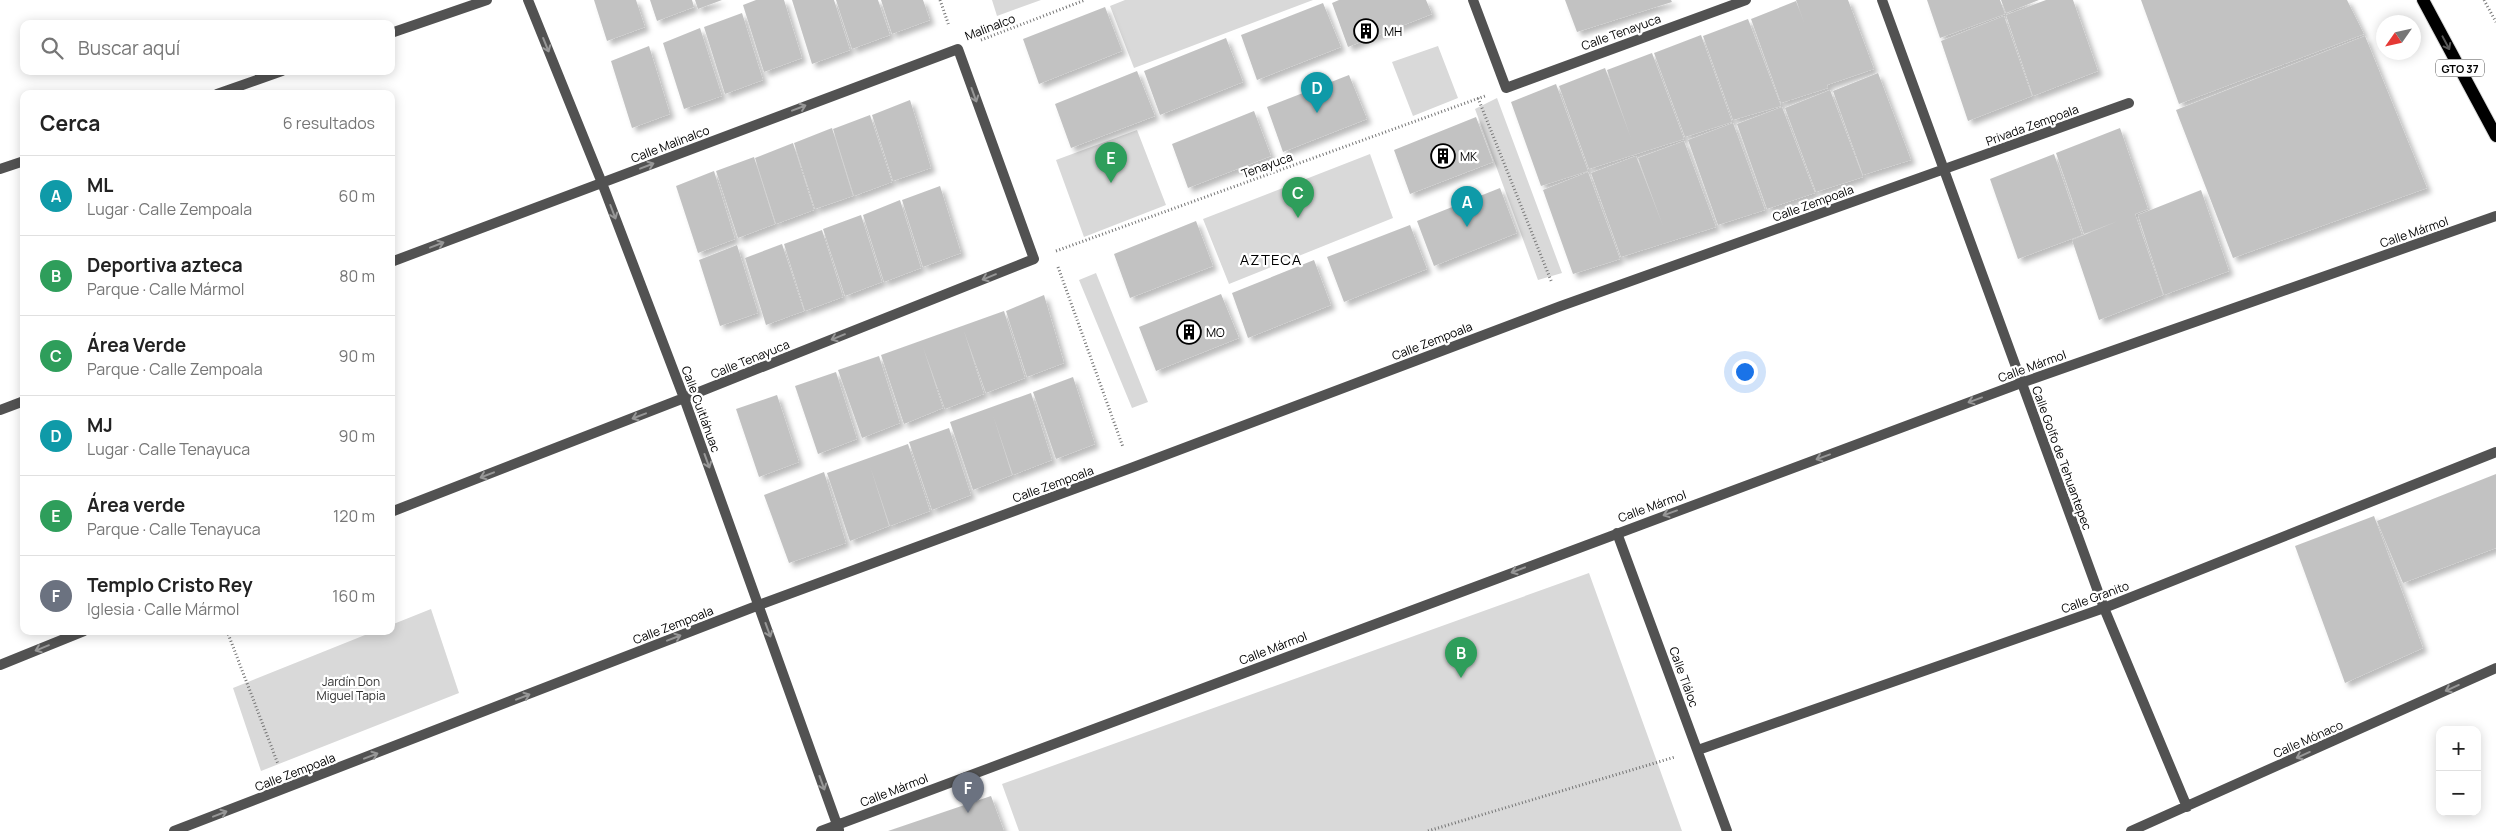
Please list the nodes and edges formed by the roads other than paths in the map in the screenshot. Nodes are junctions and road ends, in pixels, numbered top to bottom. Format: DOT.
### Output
graph roads {
  1 [pos="488,0"];
  2 [pos="528,0"];
  3 [pos="1473,0"];
  4 [pos="1746,0"];
  5 [pos="1882,0"];
  6 [pos="2423,0"];
  7 [pos="395,32"];
  8 [pos="271,75"];
  9 [pos="228,90"];
  10 [pos="2129,103"];
  11 [pos="2496,136"];
  12 [pos="20,162"];
  13 [pos="0,169"];
  14 [pos="1944,170"];
  15 [pos="602,183"];
  16 [pos="2496,216"];
  17 [pos="1034,259"];
  18 [pos="395,261"];
  19 [pos="2021,383"];
  20 [pos="684,398"];
  21 [pos="20,402"];
  22 [pos="0,410"];
  23 [pos="2496,452"];
  24 [pos="395,510"];
  25 [pos="1617,533"];
  26 [pos="759,605"];
  27 [pos="2104,608"];
  28 [pos="74,635"];
  29 [pos="0,665"];
  30 [pos="2496,668"];
  31 [pos="1698,750"];
  32 [pos="2187,807"];
  33 [pos="838,828"];
  34 [pos="174,831"];
  35 [pos="821,831"];
  36 [pos="1727,831"];
  37 [pos="2131,831"];
  1 -- 7 [label="street"];
  2 -- 15 [label="street, Calle Cuitláhuac, one-way"];
  3 -- 4 [label="street, Calle Tenayuca"];
  5 -- 14 [label="street, Calle Golfo de Tehuantepec"];
  6 -- 11 [label="main road, GTO 37, one-way"];
  8 -- 9 [label="street"];
  10 -- 14 [label="street, Privada Zempoala"];
  12 -- 13 [label="street"];
  14 -- 19 [label="street, Calle Golfo de Tehuantepec"];
  14 -- 26 [label="street, Calle Zempoala"];
  15 -- 17 [label="street, Calle Malinalco, one-way"];
  18 -- 15 [label="street, Calle Malinalco, one-way"];
  15 -- 20 [label="street, Calle Cuitláhuac, one-way"];
  16 -- 19 [label="street, Calle Mármol"];
  17 -- 20 [label="street, Calle Tenayuca, one-way"];
  19 -- 25 [label="street, Calle Mármol, one-way"];
  19 -- 27 [label="street, Calle Golfo de Tehuantepec"];
  20 -- 24 [label="street, Calle Tenayuca, one-way"];
  20 -- 26 [label="street, Calle Cuitláhuac, one-way"];
  21 -- 22 [label="street"];
  23 -- 27 [label="street, Calle Granito"];
  25 -- 31 [label="street, Calle Tláloc"];
  25 -- 33 [label="street, Calle Mármol, one-way"];
  26 -- 33 [label="street, Calle Cuitláhuac, one-way"];
  34 -- 26 [label="street, Calle Zempoala, one-way"];
  27 -- 31 [label="street, Calle Granito"];
  27 -- 32 [label="street, Calle Golfo de Tehuantepec"];
  28 -- 29 [label="street, one-way"];
  30 -- 32 [label="street, Calle Mónaco, one-way"];
  31 -- 36 [label="street, Calle Tláloc"];
  32 -- 37 [label="street, Calle Mónaco"];
  33 -- 35 [label="street, Calle Mármol"];
}
